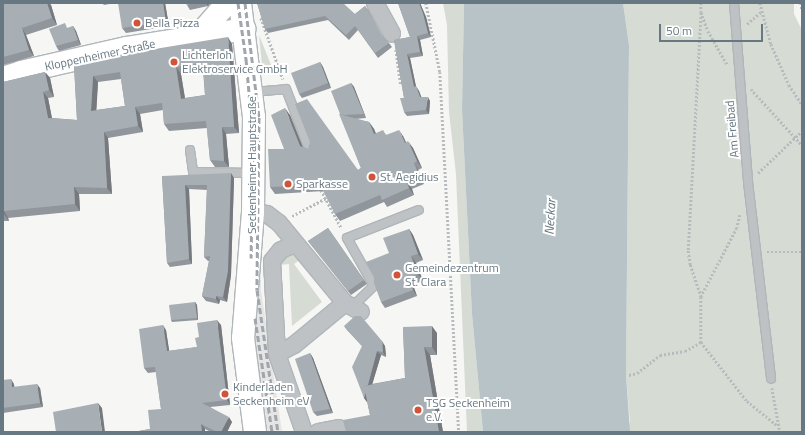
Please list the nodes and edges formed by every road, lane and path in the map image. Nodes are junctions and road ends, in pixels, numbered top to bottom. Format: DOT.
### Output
graph roads {
  1 [pos="227,3"];
  2 [pos="375,3"];
  3 [pos="426,3"];
  4 [pos="702,3"];
  5 [pos="734,3"];
  6 [pos="760,3"];
  7 [pos="801,3"];
  8 [pos="249,7"];
  9 [pos="802,10"];
  10 [pos="761,11"];
  11 [pos="701,12"];
  12 [pos="244,29"];
  13 [pos="392,34"];
  14 [pos="199,35"];
  15 [pos="736,35"];
  16 [pos="740,76"];
  17 [pos="3,78"];
  18 [pos="401,86"];
  19 [pos="286,89"];
  20 [pos="253,92"];
  21 [pos="802,104"];
  22 [pos="802,131"];
  23 [pos="795,138"];
  24 [pos="802,145"];
  25 [pos="190,150"];
  26 [pos="310,151"];
  27 [pos="254,173"];
  28 [pos="748,182"];
  29 [pos="319,186"];
  30 [pos="328,197"];
  31 [pos="324,199"];
  32 [pos="419,210"];
  33 [pos="253,212"];
  34 [pos="741,213"];
  35 [pos="279,223"];
  36 [pos="347,238"];
  37 [pos="295,244"];
  38 [pos="802,252"];
  39 [pos="756,253"];
  40 [pos="251,255"];
  41 [pos="272,261"];
  42 [pos="701,297"];
  43 [pos="353,307"];
  44 [pos="701,342"];
  45 [pos="277,354"];
  46 [pos="629,375"];
  47 [pos="771,379"];
  48 [pos="777,425"];
  49 [pos="339,428"];
  50 [pos="255,432"];
  51 [pos="304,432"];
  52 [pos="318,432"];
  53 [pos="459,432"];
  54 [pos="780,432"];
  1 -- 14 [label="main road"];
  2 -- 13 [label="street"];
  3 -- 53 [label="path"];
  4 -- 11 [label="path"];
  5 -- 15 [label="lane, Am Freibad"];
  6 -- 10 [label="path"];
  7 -- 9 [label="path"];
  8 -- 12 [label="main road, Seckenheimer Hauptstraße"];
  8 -- 19 [label="path"];
  10 -- 15 [label="path"];
  10 -- 21 [label="path"];
  11 -- 16 [label="path"];
  11 -- 42 [label="path"];
  12 -- 14 [label="main road, Kloppenheimer Straße"];
  12 -- 20 [label="main road, Seckenheimer Hauptstraße"];
  13 -- 18 [label="path"];
  14 -- 17 [label="main road, Kloppenheimer Straße"];
  15 -- 16 [label="lane, Am Freibad"];
  16 -- 23 [label="path"];
  16 -- 28 [label="lane, Am Freibad"];
  19 -- 20 [label="lane"];
  19 -- 26 [label="lane"];
  20 -- 27 [label="main road, Seckenheimer Hauptstraße"];
  22 -- 23 [label="path"];
  23 -- 24 [label="path"];
  23 -- 28 [label="path"];
  25 -- 27 [label="lane"];
  27 -- 33 [label="main road, Seckenheimer Hauptstraße"];
  28 -- 39 [label="lane, Am Freibad"];
  29 -- 31 [label="path"];
  30 -- 31 [label="path"];
  31 -- 35 [label="path"];
  31 -- 36 [label="path"];
  32 -- 36 [label="lane"];
  33 -- 35 [label="street"];
  33 -- 40 [label="main road, Seckenheimer Hauptstraße"];
  34 -- 42 [label="path"];
  35 -- 37 [label="street"];
  36 -- 43 [label="lane"];
  37 -- 41 [label="street"];
  37 -- 43 [label="street"];
  38 -- 39 [label="path"];
  39 -- 47 [label="lane, Am Freibad"];
  40 -- 41 [label="street"];
  40 -- 50 [label="main road, Seckenheimer Hauptstraße"];
  41 -- 45 [label="street"];
  42 -- 44 [label="path"];
  43 -- 45 [label="street"];
  44 -- 46 [label="path"];
  44 -- 48 [label="path"];
  45 -- 51 [label="street"];
  47 -- 48 [label="path"];
  48 -- 54 [label="path"];
  49 -- 52 [label="street"];
}
